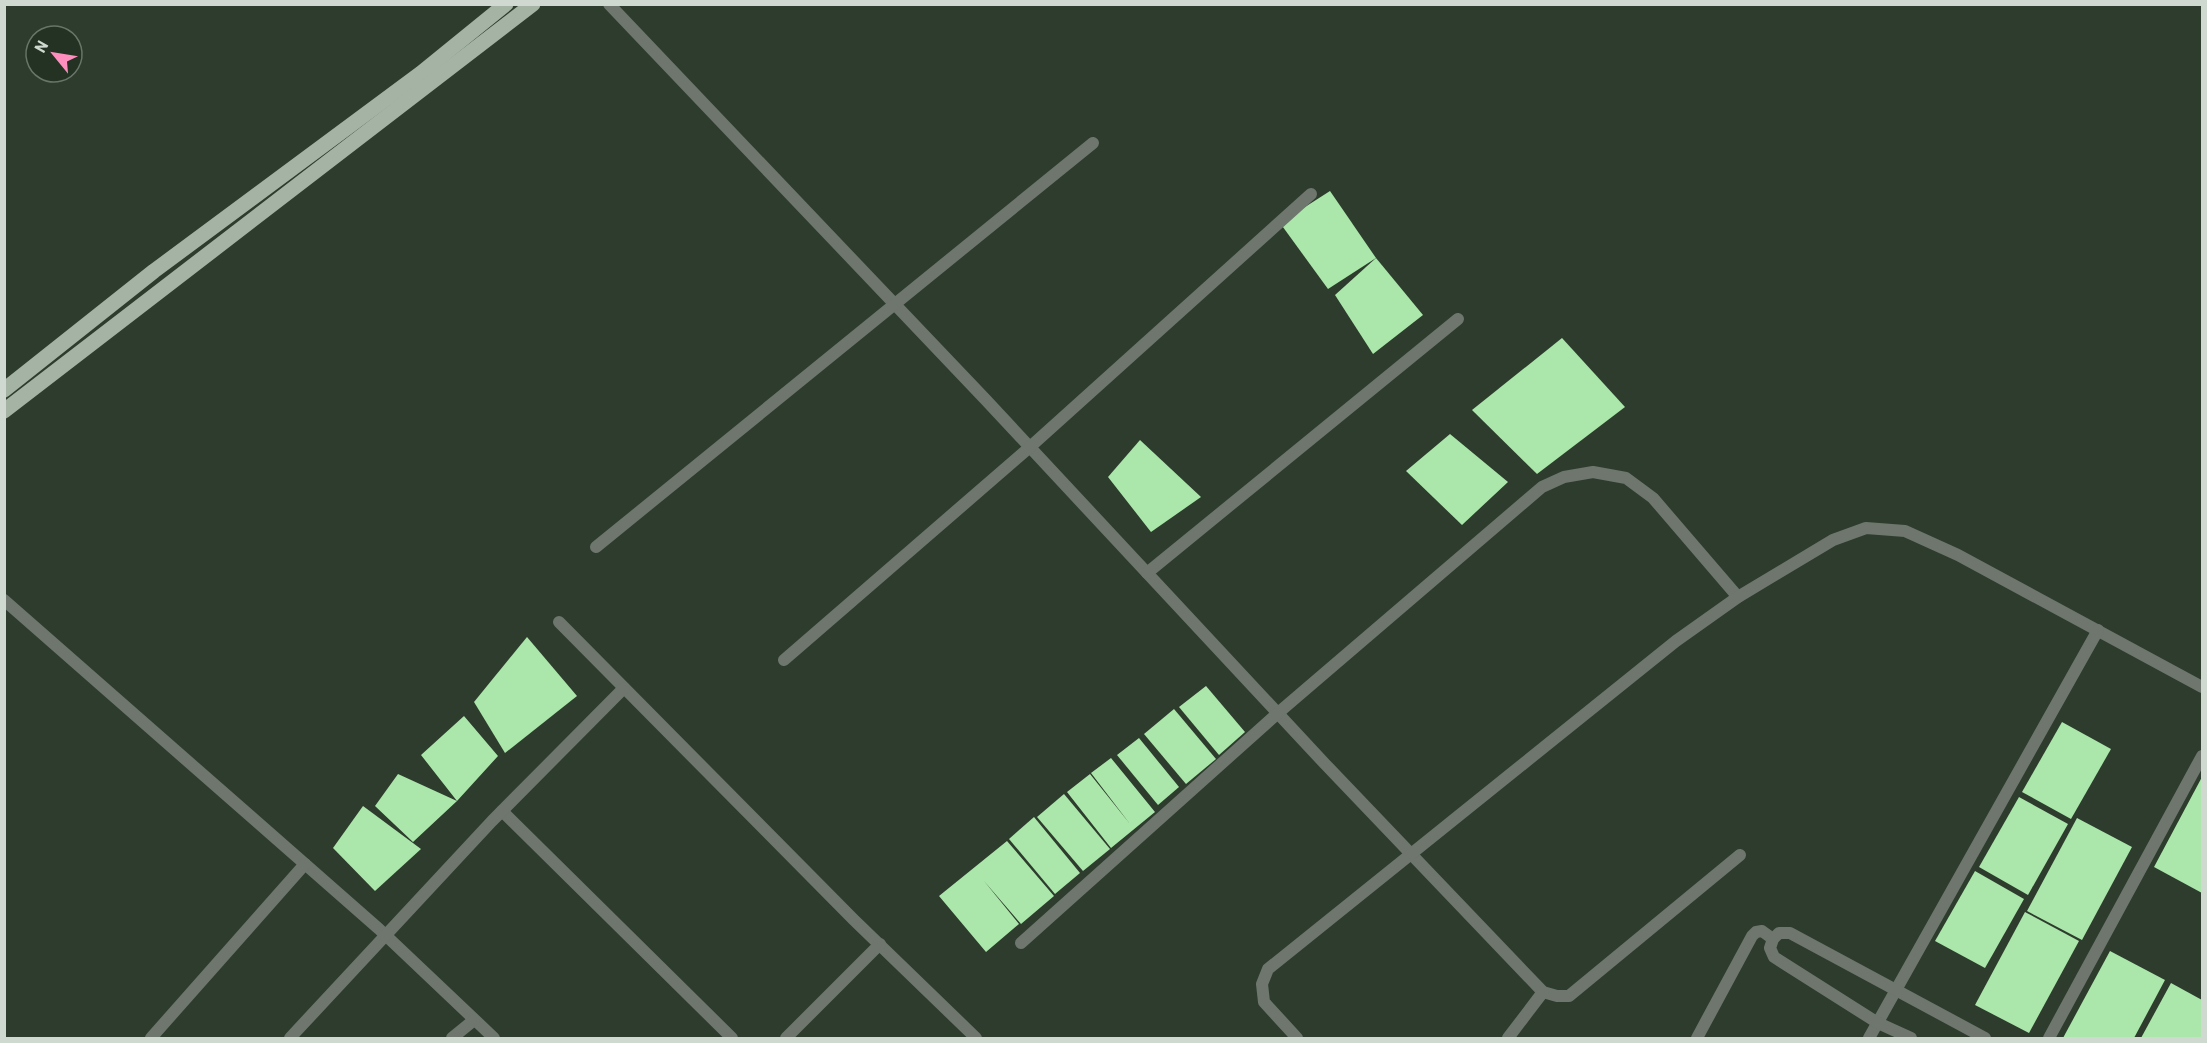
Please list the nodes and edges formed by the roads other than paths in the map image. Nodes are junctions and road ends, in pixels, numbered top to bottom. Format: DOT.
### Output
graph roads {
  1 [pos="506,4"];
  2 [pos="533,4"];
  3 [pos="609,4"];
  4 [pos="1094,143"];
  5 [pos="1311,195"];
  6 [pos="895,304"];
  7 [pos="1458,319"];
  8 [pos="4,390"];
  9 [pos="4,411"];
  10 [pos="1030,447"];
  11 [pos="596,547"];
  12 [pos="1148,573"];
  13 [pos="1738,597"];
  14 [pos="4,600"];
  15 [pos="559,622"];
  16 [pos="2098,630"];
  17 [pos="784,660"];
  18 [pos="2202,687"];
  19 [pos="624,688"];
  20 [pos="1278,713"];
  21 [pos="2202,756"];
  22 [pos="502,811"];
  23 [pos="1411,854"];
  24 [pos="1740,855"];
  25 [pos="305,864"];
  26 [pos="387,936"];
  27 [pos="1773,939"];
  28 [pos="1021,943"];
  29 [pos="880,945"];
  30 [pos="1896,990"];
  31 [pos="1543,992"];
  32 [pos="474,1020"];
  33 [pos="1878,1023"];
  34 [pos="151,1038"];
  35 [pos="290,1038"];
  36 [pos="452,1038"];
  37 [pos="494,1038"];
  38 [pos="732,1038"];
  39 [pos="786,1038"];
  40 [pos="976,1038"];
  41 [pos="1297,1038"];
  42 [pos="1508,1038"];
  43 [pos="1697,1038"];
  44 [pos="1869,1038"];
  45 [pos="1911,1038"];
  46 [pos="1984,1038"];
  47 [pos="2049,1038"];
  1 -- 8 [label="main road"];
  2 -- 9 [label="main road"];
  3 -- 6 [label="street"];
  4 -- 6 [label="street"];
  5 -- 10 [label="street"];
  6 -- 10 [label="street"];
  6 -- 11 [label="street"];
  7 -- 12 [label="street"];
  10 -- 12 [label="street"];
  10 -- 17 [label="street"];
  12 -- 20 [label="street"];
  13 -- 16 [label="street"];
  13 -- 20 [label="street"];
  13 -- 23 [label="street"];
  14 -- 25 [label="street"];
  15 -- 19 [label="street"];
  16 -- 18 [label="street"];
  16 -- 30 [label="street"];
  19 -- 22 [label="street"];
  19 -- 29 [label="street"];
  20 -- 23 [label="street"];
  20 -- 28 [label="street"];
  21 -- 47 [label="street"];
  22 -- 26 [label="street"];
  22 -- 38 [label="street"];
  23 -- 31 [label="street"];
  23 -- 41 [label="street"];
  24 -- 31 [label="street"];
  25 -- 26 [label="street"];
  25 -- 34 [label="street"];
  26 -- 32 [label="street"];
  26 -- 35 [label="street"];
  27 -- 30 [label="street"];
  27 -- 33 [label="street"];
  27 -- 43 [label="street"];
  29 -- 39 [label="street"];
  29 -- 40 [label="street"];
  30 -- 33 [label="street"];
  30 -- 46 [label="street"];
  31 -- 42 [label="street"];
  32 -- 36 [label="street"];
  32 -- 37 [label="street"];
  33 -- 44 [label="street"];
  33 -- 45 [label="street"];
}
